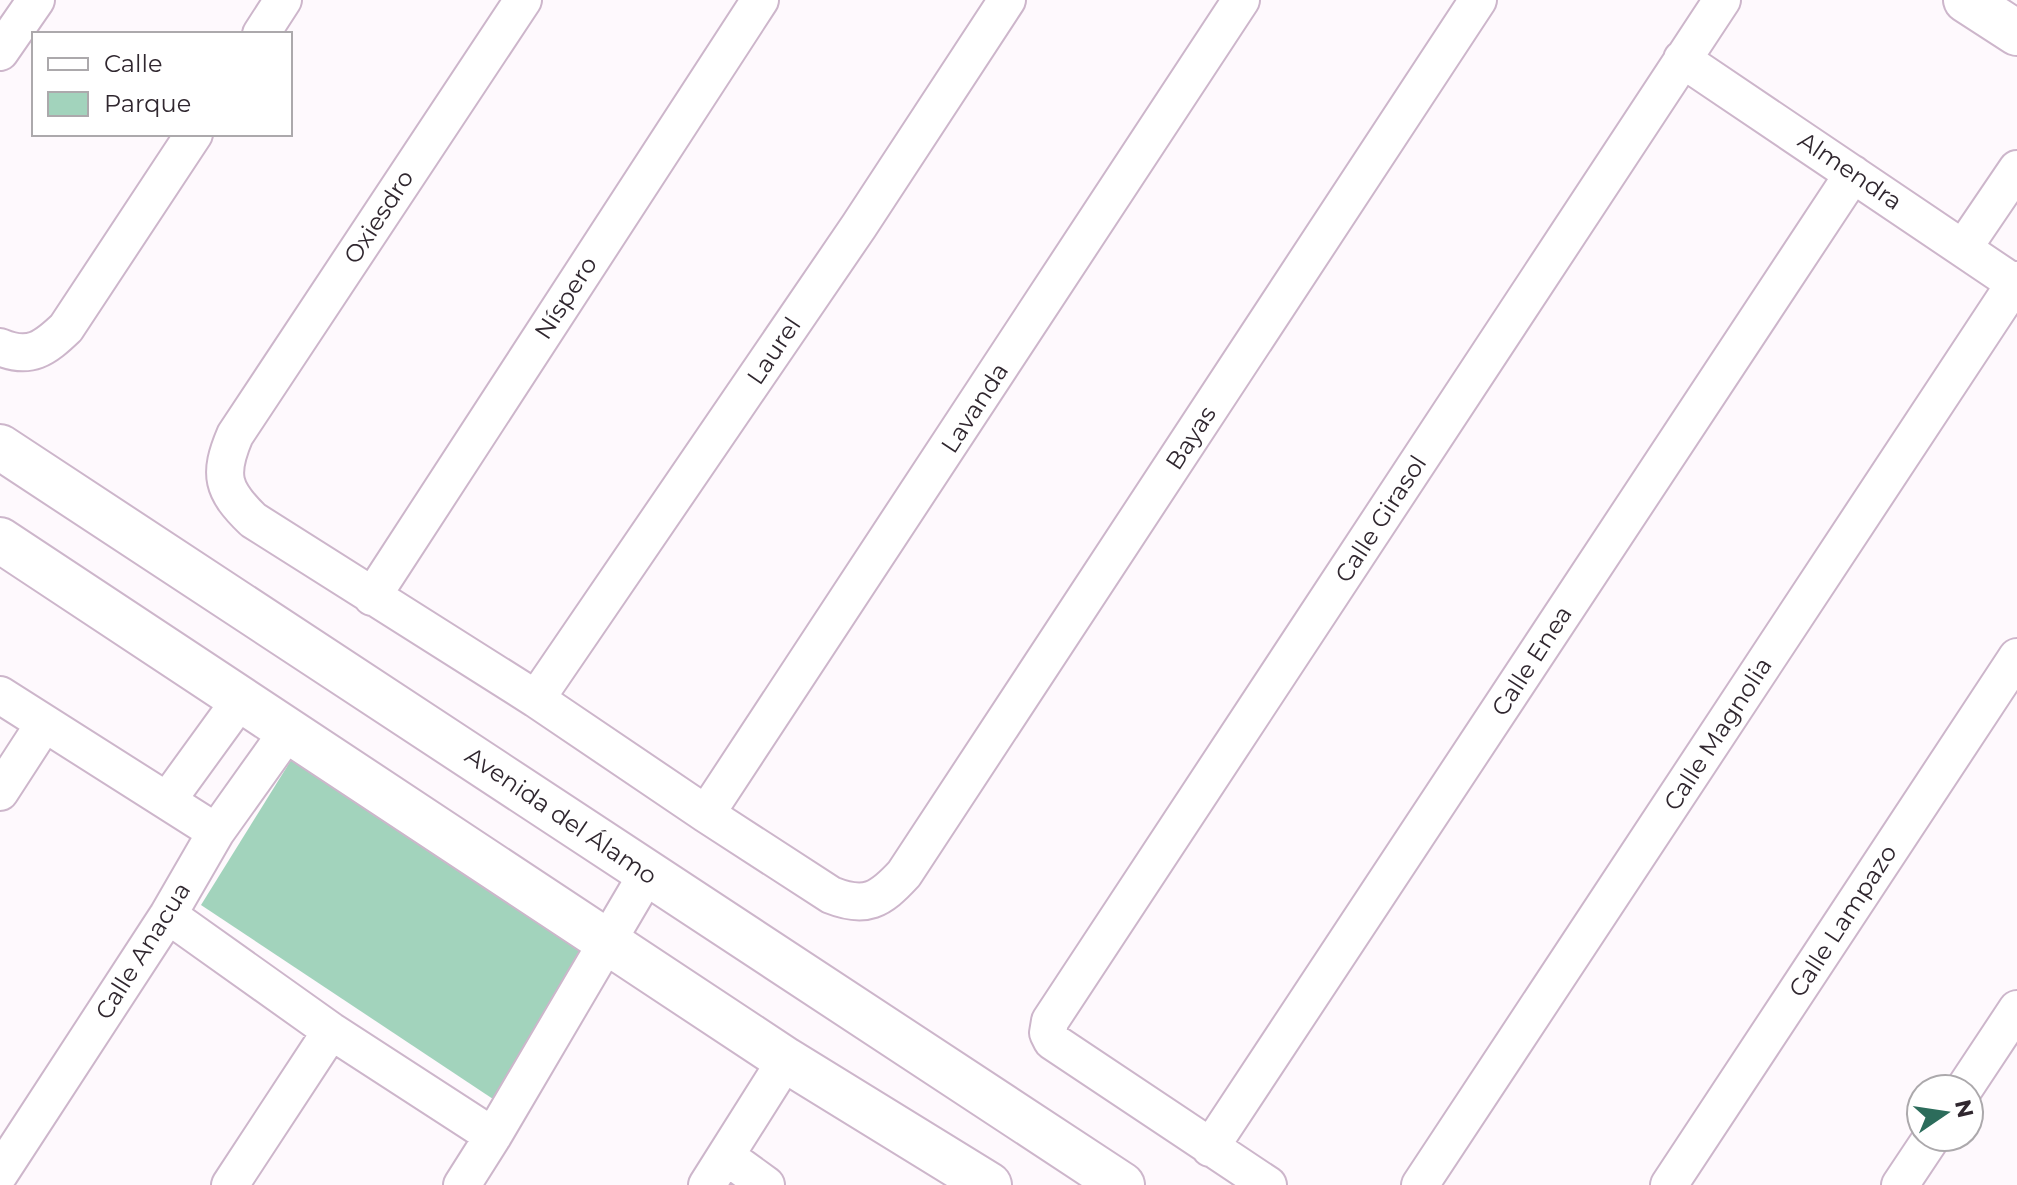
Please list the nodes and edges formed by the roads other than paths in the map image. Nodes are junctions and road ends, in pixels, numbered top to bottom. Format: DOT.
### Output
graph roads {
  1 [pos="36,0"];
  2 [pos="283,0"];
  3 [pos="523,0"];
  4 [pos="760,0"];
  5 [pos="1007,0"];
  6 [pos="1241,0"];
  7 [pos="1478,0"];
  8 [pos="1722,0"];
  9 [pos="1966,0"];
  10 [pos="262,32"];
  11 [pos="2017,33"];
  12 [pos="0,52"];
  13 [pos="1682,59"];
  14 [pos="193,136"];
  15 [pos="2017,169"];
  16 [pos="1853,174"];
  17 [pos="1964,247"];
  18 [pos="2016,283"];
  19 [pos="0,347"];
  20 [pos="0,447"];
  21 [pos="0,540"];
  22 [pos="372,597"];
  23 [pos="2017,657"];
  24 [pos="0,695"];
  25 [pos="241,699"];
  26 [pos="536,699"];
  27 [pos="44,724"];
  28 [pos="288,731"];
  29 [pos="0,792"];
  30 [pos="167,801"];
  31 [pos="706,814"];
  32 [pos="216,832"];
  33 [pos="647,874"];
  34 [pos="168,915"];
  35 [pos="607,943"];
  36 [pos="2017,1009"];
  37 [pos="331,1031"];
  38 [pos="786,1060"];
  39 [pos="1975,1073"];
  40 [pos="493,1136"];
  41 [pos="1210,1148"];
  42 [pos="1921,1153"];
  43 [pos="717,1171"];
  44 [pos="0,1173"];
  45 [pos="230,1185"];
  46 [pos="462,1185"];
  47 [pos="766,1185"];
  48 [pos="989,1185"];
  49 [pos="1122,1185"];
  50 [pos="1268,1185"];
  51 [pos="1420,1185"];
  52 [pos="1669,1185"];
  53 [pos="1900,1185"];
  1 -- 12 [label="street"];
  2 -- 10 [label="street"];
  3 -- 22 [label="street, Oxiesdro"];
  4 -- 22 [label="street, Níspero"];
  5 -- 26 [label="street, Laurel"];
  6 -- 31 [label="street, Lavanda"];
  7 -- 31 [label="street, Bayas"];
  8 -- 13 [label="street, Calle Girasol"];
  9 -- 11 [label="street"];
  13 -- 16 [label="street, Almendra"];
  13 -- 41 [label="street, Calle Girasol"];
  14 -- 19 [label="street"];
  15 -- 17 [label="street"];
  16 -- 17 [label="street, Almendra"];
  16 -- 41 [label="street, Calle Enea"];
  17 -- 18 [label="street, Almendra"];
  18 -- 51 [label="street, Calle Magnolia"];
  20 -- 33 [label="street, Avenida del Álamo"];
  21 -- 25 [label="street"];
  22 -- 26 [label="street, Oxiesdro"];
  23 -- 52 [label="street, Calle Lampazo"];
  24 -- 27 [label="street"];
  25 -- 28 [label="street"];
  25 -- 30 [label="street"];
  26 -- 31 [label="street, Bayas"];
  27 -- 29 [label="street"];
  27 -- 30 [label="street"];
  28 -- 32 [label="street, Calle Anacua"];
  28 -- 35 [label="street"];
  30 -- 32 [label="street"];
  32 -- 34 [label="street, Calle Anacua"];
  33 -- 35 [label="street"];
  33 -- 49 [label="street, Avenida del Álamo"];
  34 -- 37 [label="street"];
  34 -- 44 [label="street, Calle Anacua"];
  35 -- 38 [label="street"];
  35 -- 40 [label="street"];
  36 -- 39 [label="street"];
  37 -- 40 [label="street"];
  37 -- 45 [label="street"];
  38 -- 43 [label="street"];
  38 -- 48 [label="street"];
  40 -- 46 [label="street"];
  41 -- 50 [label="street"];
  42 -- 53 [label="street"];
  43 -- 47 [label="street"];
}
